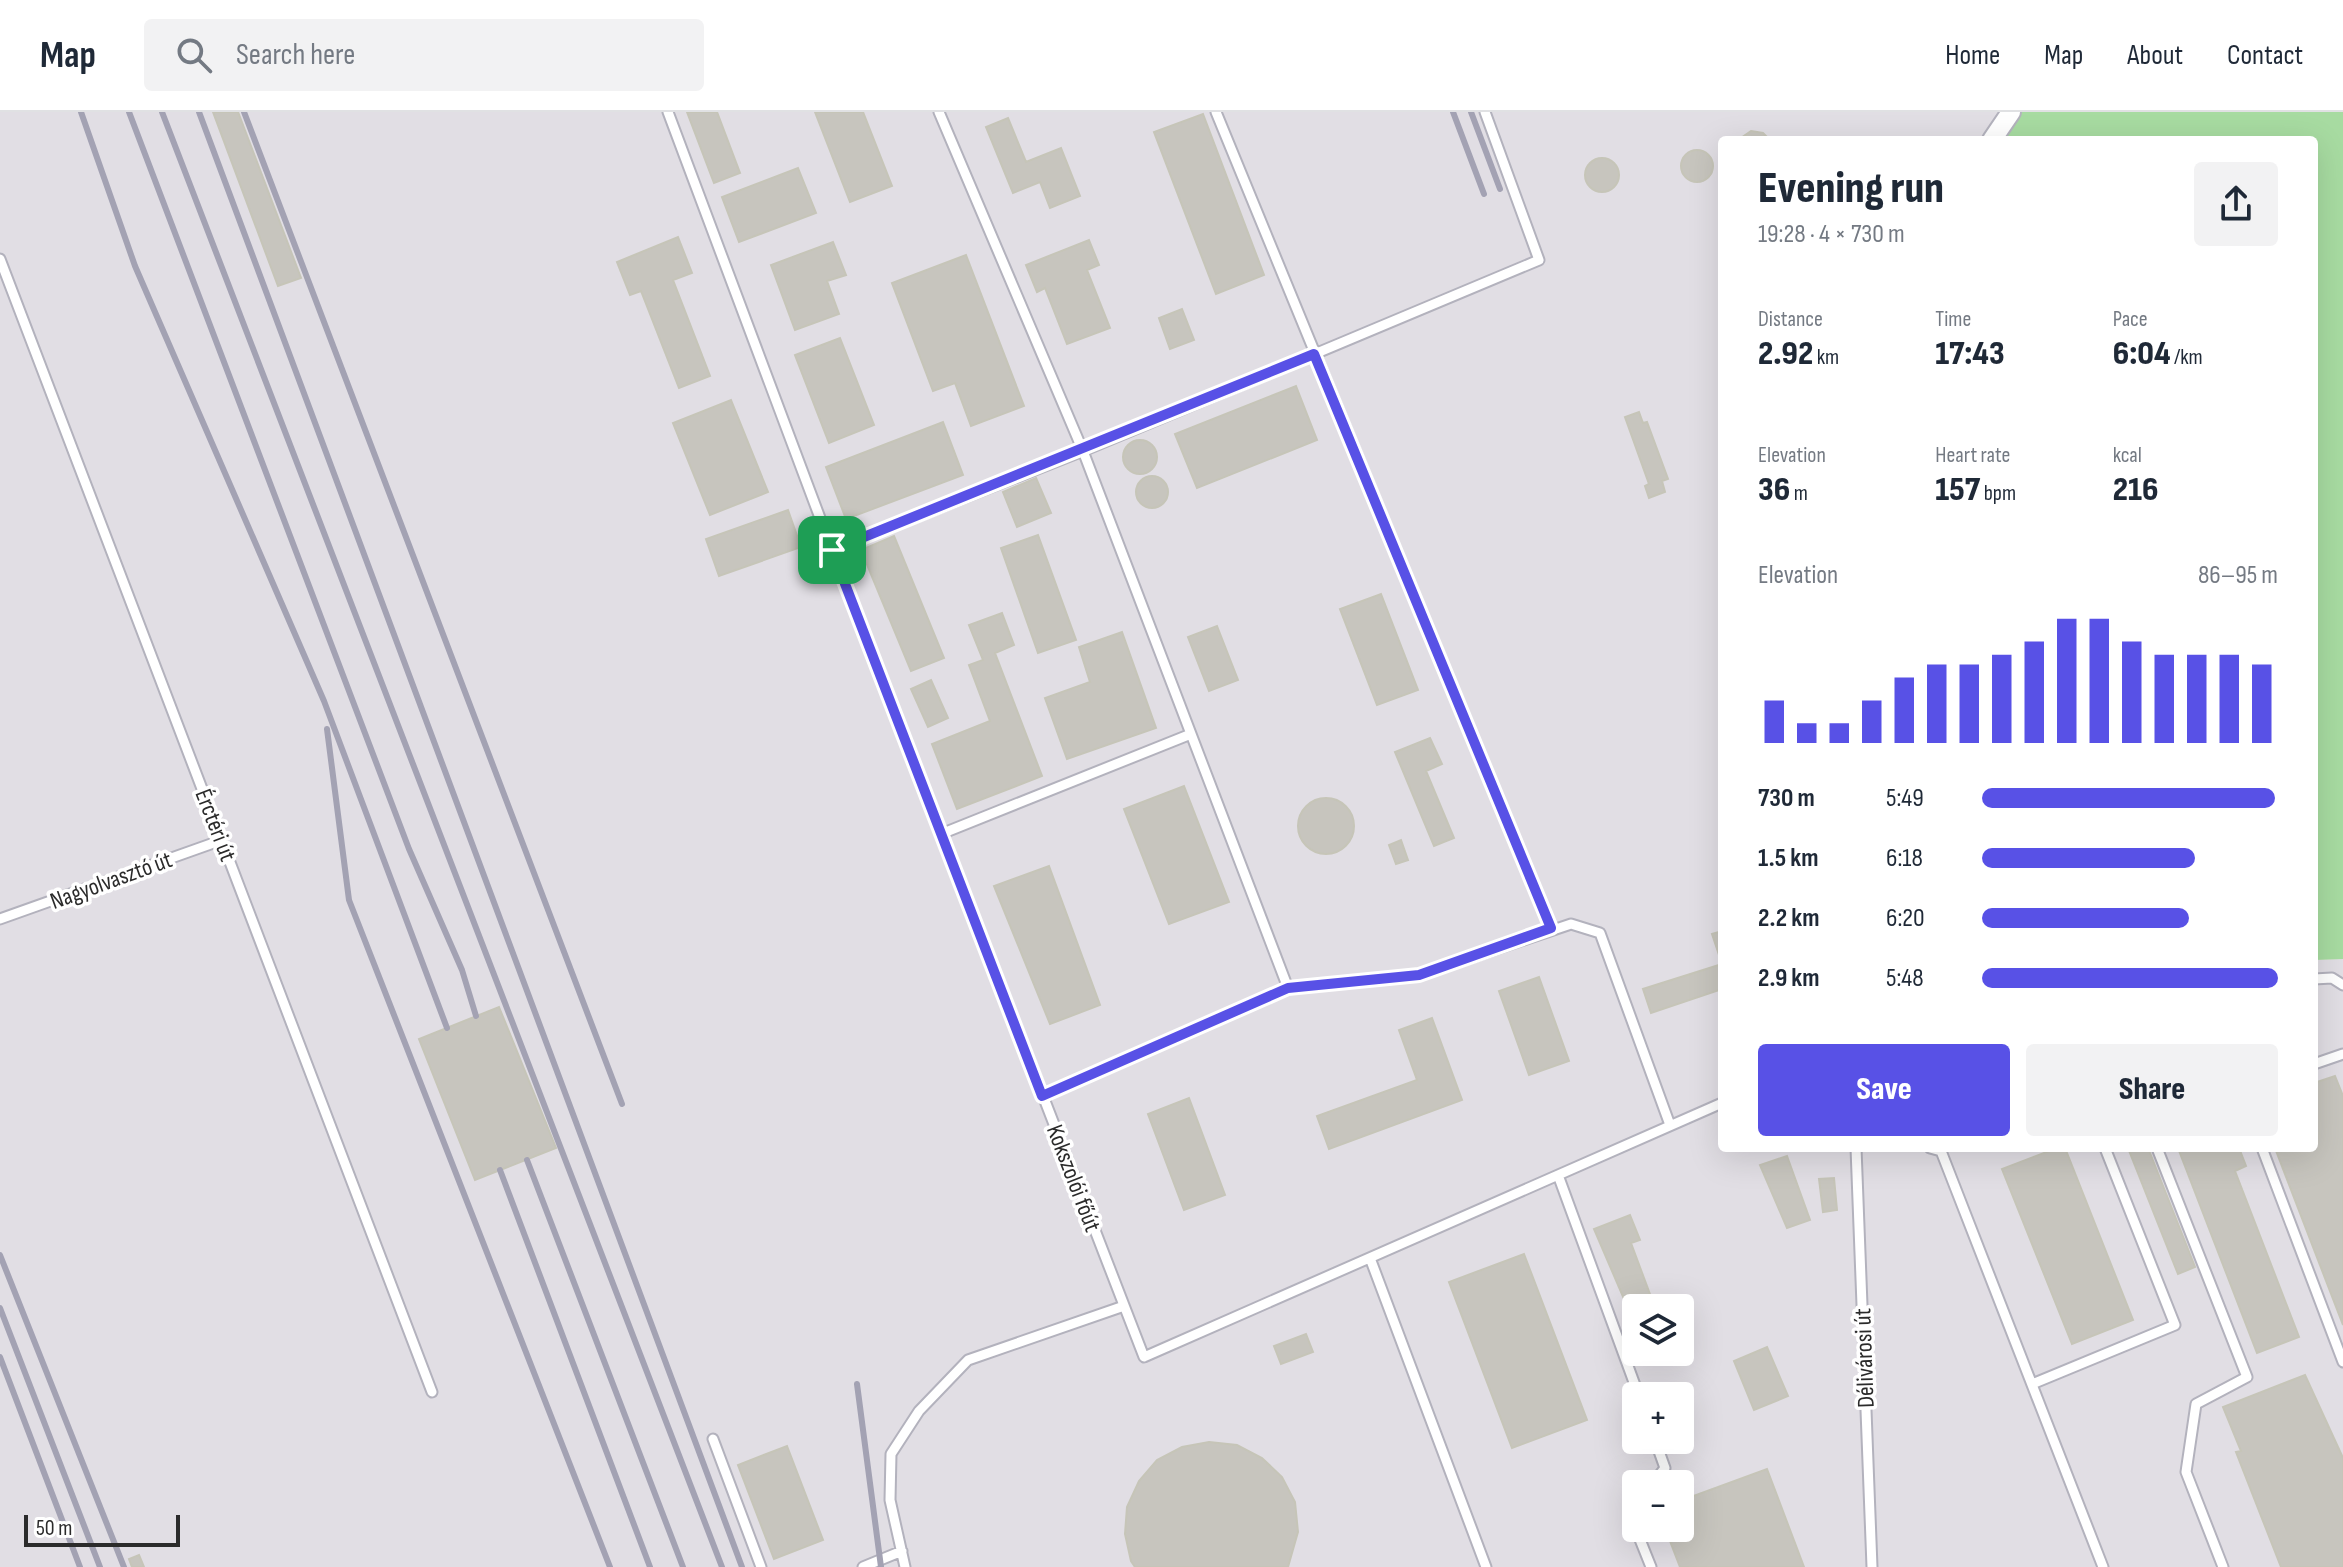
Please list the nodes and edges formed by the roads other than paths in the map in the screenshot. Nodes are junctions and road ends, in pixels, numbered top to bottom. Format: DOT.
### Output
graph roads {
  1 [pos="668,112"];
  2 [pos="939,112"];
  3 [pos="1216,112"];
  4 [pos="1485,112"];
  5 [pos="2011,112"];
  6 [pos="1995,136"];
  7 [pos="0,259"];
  8 [pos="1314,354"];
  9 [pos="1083,451"];
  10 [pos="832,550"];
  11 [pos="1191,734"];
  12 [pos="941,834"];
  13 [pos="222,840"];
  14 [pos="0,919"];
  15 [pos="1551,928"];
  16 [pos="2318,979"];
  17 [pos="2343,985"];
  18 [pos="1288,988"];
  19 [pos="2343,1054"];
  20 [pos="2318,1063"];
  21 [pos="1042,1096"];
  22 [pos="1718,1102"];
  23 [pos="1670,1125"];
  24 [pos="1856,1152"];
  25 [pos="1941,1152"];
  26 [pos="2107,1152"];
  27 [pos="2159,1152"];
  28 [pos="2264,1152"];
  29 [pos="1558,1175"];
  30 [pos="1370,1258"];
  31 [pos="1124,1306"];
  32 [pos="2343,1362"];
  33 [pos="1634,1382"];
  34 [pos="2032,1384"];
  35 [pos="432,1392"];
  36 [pos="713,1439"];
  37 [pos="1641,1542"];
  38 [pos="902,1551"];
  39 [pos="761,1567"];
  40 [pos="863,1567"];
  41 [pos="905,1567"];
  42 [pos="1486,1567"];
  43 [pos="1651,1567"];
  44 [pos="1872,1567"];
  45 [pos="2103,1567"];
  46 [pos="2223,1567"];
  1 -- 10 [label="lane, Kokszolói főút"];
  2 -- 9 [label="lane"];
  3 -- 8 [label="lane"];
  4 -- 8 [label="lane"];
  5 -- 6 [label="street"];
  7 -- 13 [label="lane, Érctéri út"];
  8 -- 9 [label="lane"];
  8 -- 15 [label="lane"];
  9 -- 10 [label="lane"];
  9 -- 11 [label="lane"];
  10 -- 12 [label="lane, Kokszolói főút"];
  11 -- 12 [label="lane"];
  11 -- 18 [label="lane"];
  12 -- 21 [label="lane, Kokszolói főút"];
  13 -- 14 [label="lane, Nagyolvasztó út"];
  13 -- 35 [label="lane, Érctéri út"];
  15 -- 18 [label="lane"];
  15 -- 23 [label="lane"];
  16 -- 17 [label="lane"];
  18 -- 21 [label="lane"];
  19 -- 20 [label="lane"];
  21 -- 31 [label="lane, Kokszolói főút"];
  22 -- 23 [label="lane"];
  23 -- 29 [label="lane"];
  24 -- 44 [label="lane, Délivárosi út"];
  25 -- 34 [label="lane"];
  26 -- 34 [label="lane"];
  27 -- 46 [label="lane"];
  28 -- 32 [label="lane"];
  29 -- 30 [label="lane"];
  29 -- 33 [label="lane"];
  30 -- 31 [label="lane, Kokszolói főút"];
  30 -- 42 [label="lane"];
  31 -- 38 [label="lane"];
  34 -- 45 [label="lane"];
  36 -- 39 [label="lane"];
  37 -- 43 [label="lane"];
  38 -- 40 [label="lane"];
  38 -- 41 [label="lane"];
}
